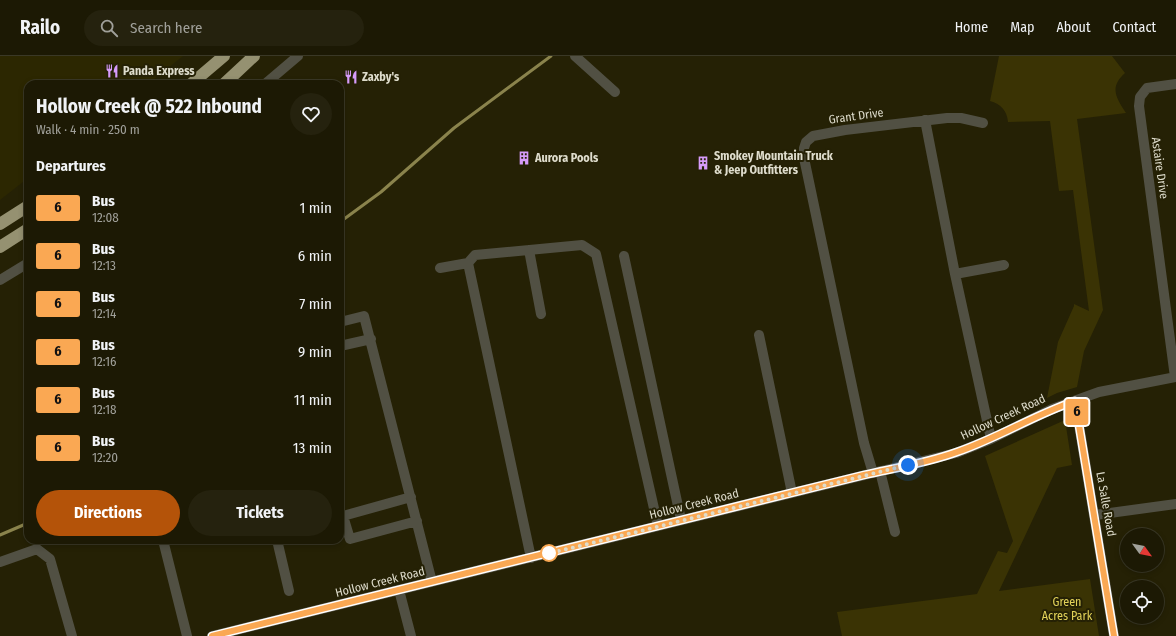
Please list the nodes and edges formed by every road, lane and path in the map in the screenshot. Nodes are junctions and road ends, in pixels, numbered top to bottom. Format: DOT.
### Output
graph roads {
  1 [pos="224,56"];
  2 [pos="254,56"];
  3 [pos="298,56"];
  4 [pos="575,56"];
  5 [pos="196,80"];
  6 [pos="228,80"];
  7 [pos="270,80"];
  8 [pos="1176,84"];
  9 [pos="615,92"];
  10 [pos="925,120"];
  11 [pos="983,123"];
  12 [pos="24,209"];
  13 [pos="0,224"];
  14 [pos="24,232"];
  15 [pos="0,247"];
  16 [pos="529,250"];
  17 [pos="624,256"];
  18 [pos="468,263"];
  19 [pos="24,265"];
  20 [pos="1004,265"];
  21 [pos="440,268"];
  22 [pos="955,274"];
  23 [pos="0,280"];
  24 [pos="541,314"];
  25 [pos="344,321"];
  26 [pos="759,335"];
  27 [pos="371,339"];
  28 [pos="344,345"];
  29 [pos="1176,377"];
  30 [pos="1075,401"];
  31 [pos="990,439"];
  32 [pos="877,472"];
  33 [pos="792,493"];
  34 [pos="411,497"];
  35 [pos="1176,504"];
  36 [pos="1095,515"];
  37 [pos="344,516"];
  38 [pos="344,519"];
  39 [pos="681,520"];
  40 [pos="416,521"];
  41 [pos="658,526"];
  42 [pos="895,532"];
  43 [pos="164,544"];
  44 [pos="278,544"];
  45 [pos="531,558"];
  46 [pos="0,562"];
  47 [pos="432,582"];
  48 [pos="399,590"];
  49 [pos="289,591"];
  50 [pos="72,636"];
  51 [pos="187,636"];
  52 [pos="212,636"];
  53 [pos="411,636"];
  54 [pos="1114,636"];
  1 -- 5 [label="highway"];
  2 -- 6 [label="highway"];
  3 -- 7 [label="street"];
  4 -- 9 [label="street"];
  8 -- 29 [label="street, Astaire Drive"];
  10 -- 11 [label="street, Grant Drive"];
  10 -- 22 [label="street"];
  10 -- 32 [label="street, Grant Drive"];
  12 -- 13 [label="highway"];
  14 -- 15 [label="highway"];
  16 -- 18 [label="street"];
  16 -- 24 [label="street"];
  16 -- 41 [label="street"];
  17 -- 39 [label="street"];
  18 -- 21 [label="street"];
  18 -- 45 [label="street"];
  19 -- 23 [label="street"];
  20 -- 22 [label="street"];
  22 -- 31 [label="street"];
  25 -- 27 [label="street"];
  26 -- 33 [label="street"];
  27 -- 28 [label="street"];
  27 -- 34 [label="street"];
  29 -- 30 [label="street, Hollow Creek Road"];
  30 -- 31 [label="street, Hollow Creek Road"];
  30 -- 36 [label="street, La Salle Road"];
  31 -- 32 [label="street, Hollow Creek Road"];
  32 -- 33 [label="street, Hollow Creek Road"];
  32 -- 42 [label="street, Grant Drive"];
  33 -- 39 [label="street, Hollow Creek Road"];
  34 -- 37 [label="street"];
  34 -- 40 [label="street"];
  35 -- 36 [label="street"];
  36 -- 54 [label="street, La Salle Road"];
  38 -- 40 [label="street"];
  39 -- 41 [label="street, Hollow Creek Road"];
  40 -- 47 [label="street"];
  41 -- 45 [label="street, Hollow Creek Road"];
  43 -- 51 [label="street"];
  44 -- 49 [label="street"];
  45 -- 47 [label="street, Hollow Creek Road"];
  46 -- 50 [label="street"];
  47 -- 48 [label="street, Hollow Creek Road"];
  48 -- 52 [label="street, Hollow Creek Road"];
  48 -- 53 [label="street"];
}
